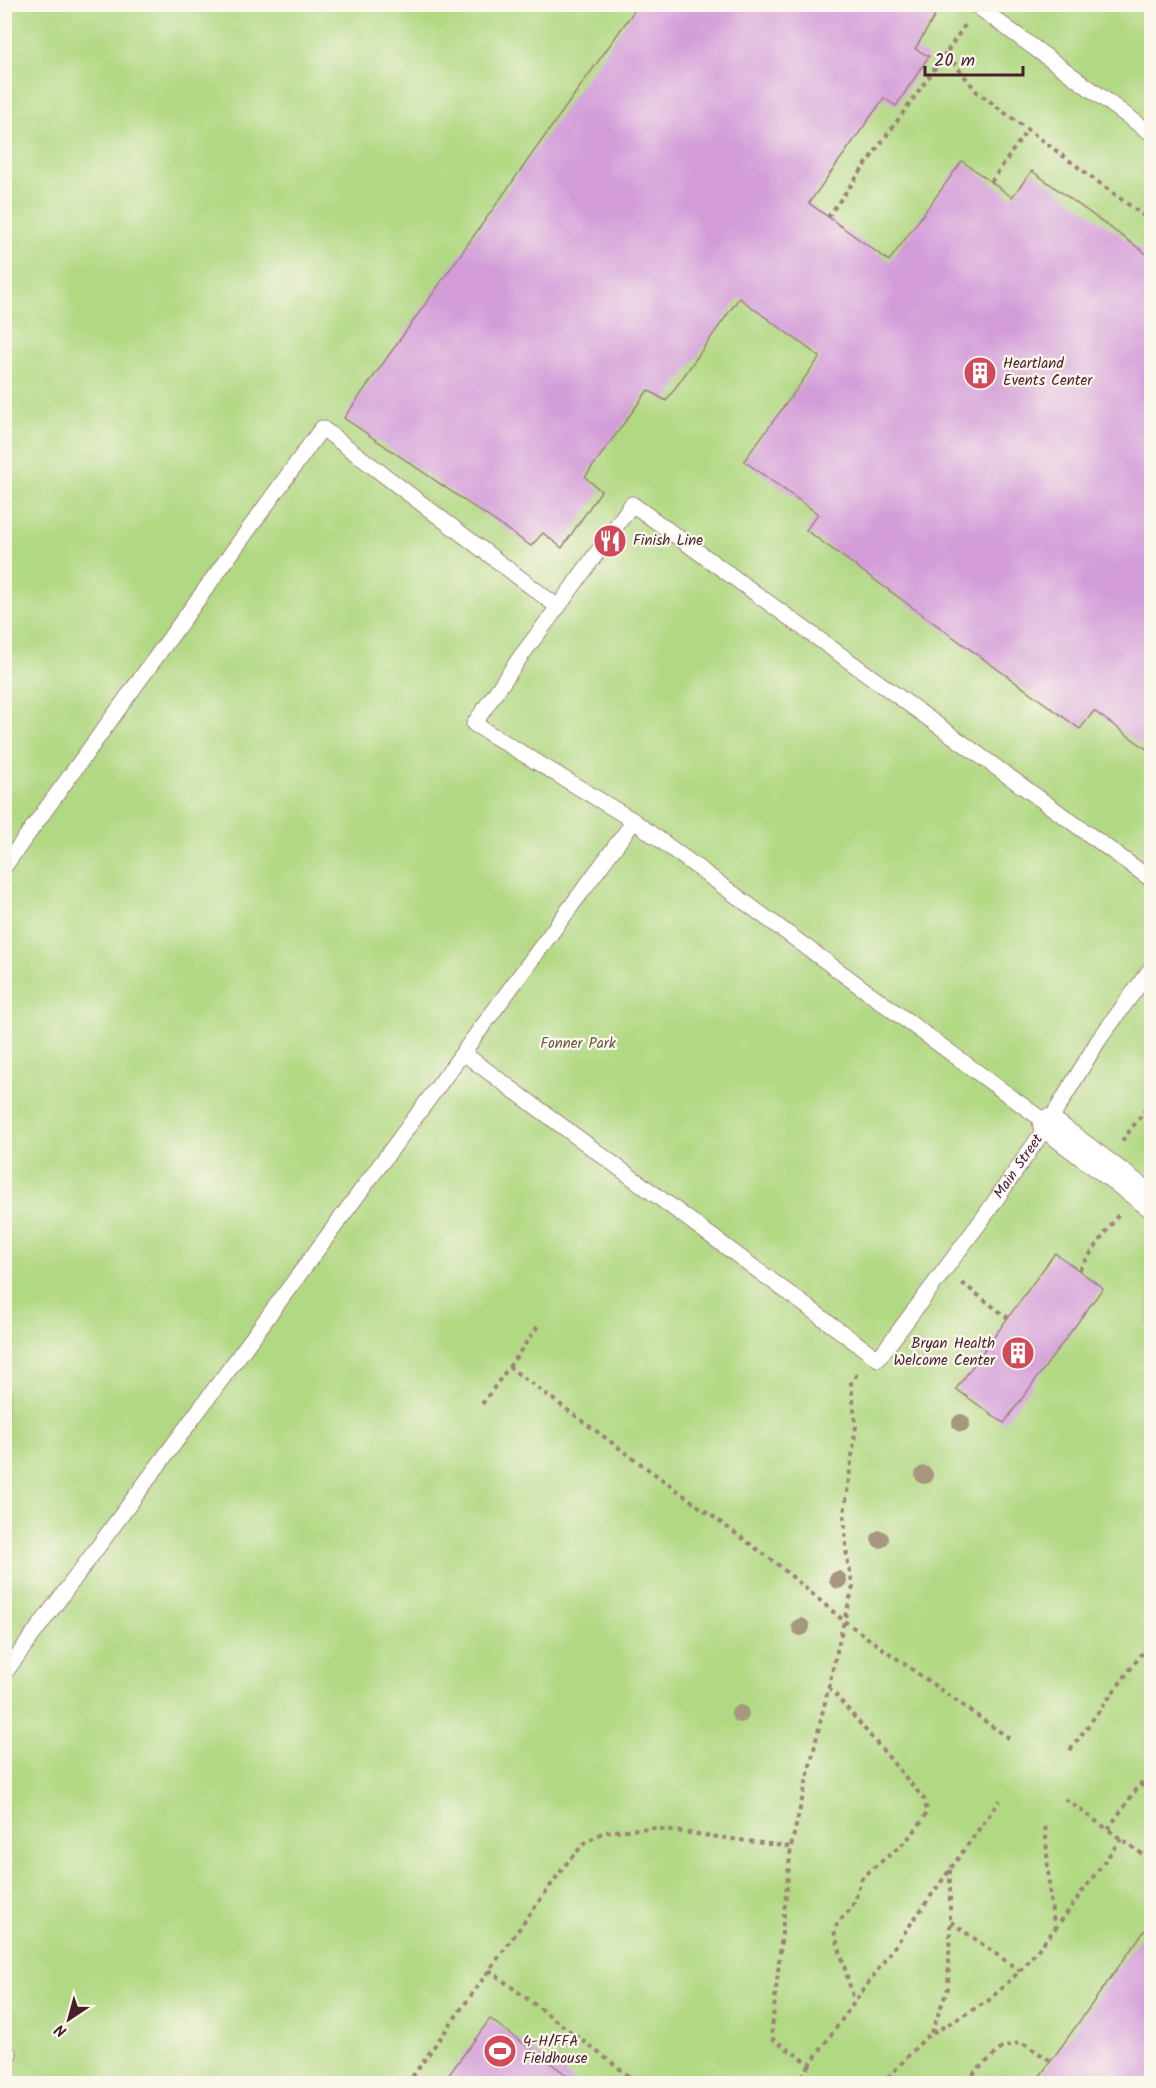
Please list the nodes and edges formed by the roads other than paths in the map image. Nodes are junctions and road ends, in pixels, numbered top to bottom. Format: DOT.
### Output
graph roads {
  1 [pos="978,5"];
  2 [pos="1152,134"];
  3 [pos="558,607"];
  4 [pos="634,821"];
  5 [pos="4,867"];
  6 [pos="1152,880"];
  7 [pos="1152,967"];
  8 [pos="463,1053"];
  9 [pos="1048,1124"];
  10 [pos="1144,1196"];
  11 [pos="4,1674"];
  1 -- 2 [label="lane"];
  3 -- 4 [label="lane"];
  3 -- 5 [label="lane"];
  3 -- 6 [label="lane"];
  4 -- 8 [label="lane"];
  4 -- 9 [label="lane"];
  7 -- 9 [label="lane, Main Street"];
  8 -- 9 [label="lane, Main Street"];
  8 -- 11 [label="lane"];
  9 -- 10 [label="street"];
}
